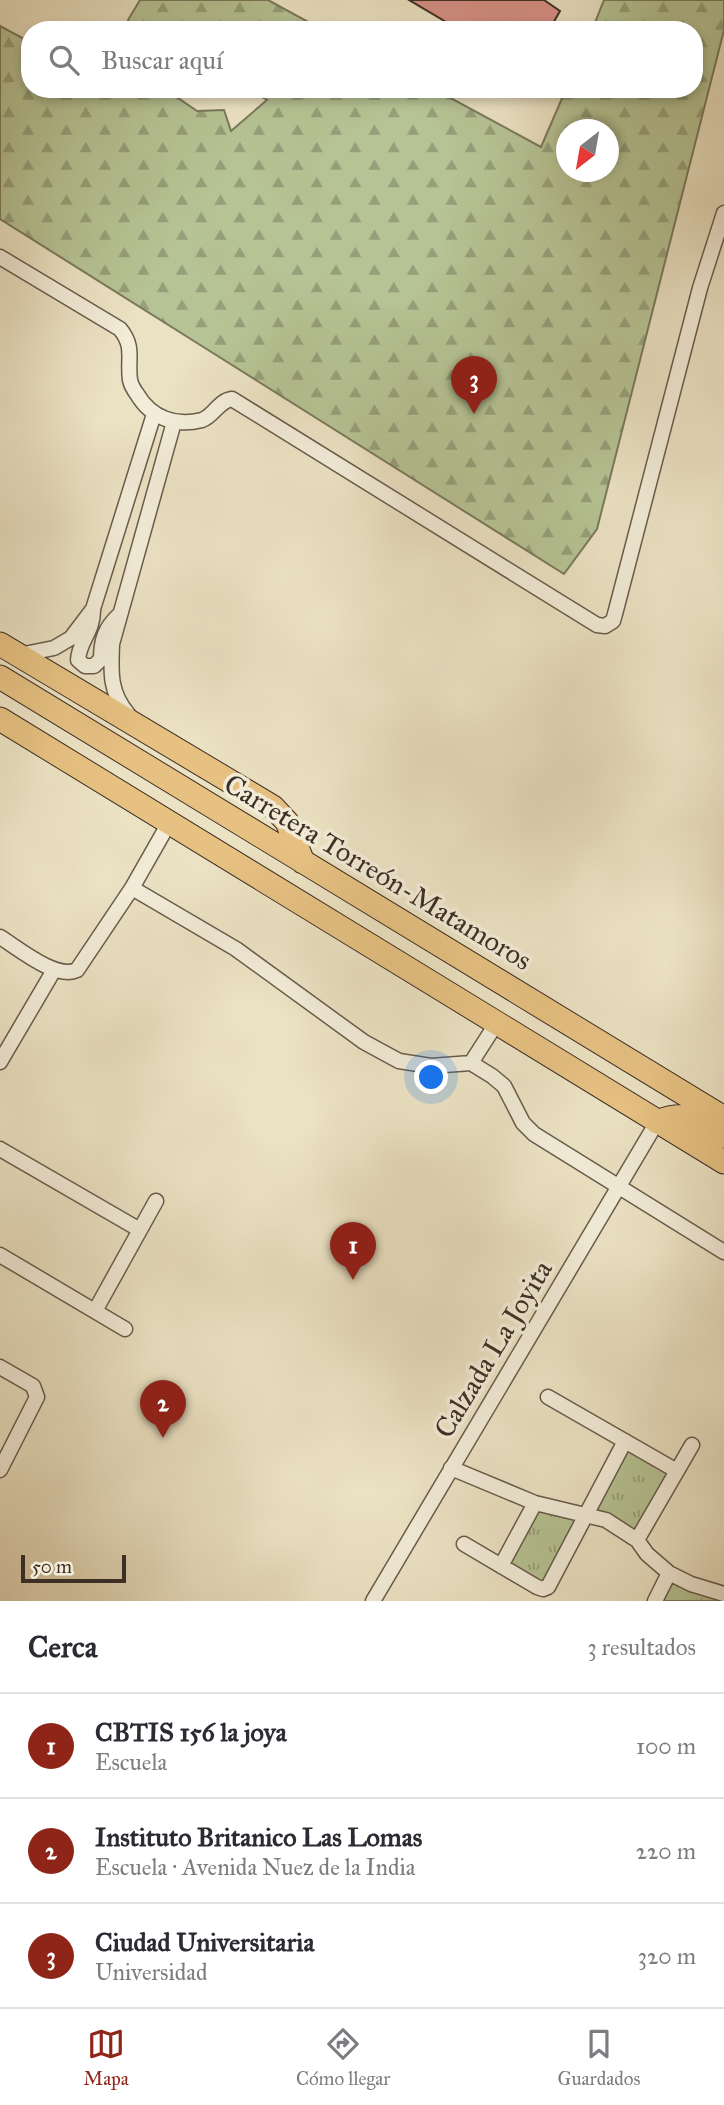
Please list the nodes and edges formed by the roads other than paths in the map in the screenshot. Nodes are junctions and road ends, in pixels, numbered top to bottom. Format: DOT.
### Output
graph roads {
  1 [pos="724,213"];
  2 [pos="0,257"];
  3 [pos="154,414"];
  4 [pos="174,422"];
  5 [pos="93,609"];
  6 [pos="121,613"];
  7 [pos="9,649"];
  8 [pos="0,677"];
  9 [pos="0,719"];
  10 [pos="137,726"];
  11 [pos="169,823"];
  12 [pos="303,862"];
  13 [pos="132,888"];
  14 [pos="0,937"];
  15 [pos="54,970"];
  16 [pos="496,1024"];
  17 [pos="0,1062"];
  18 [pos="471,1063"];
  19 [pos="724,1118"];
  20 [pos="657,1122"];
  21 [pos="724,1136"];
  22 [pos="0,1149"];
  23 [pos="724,1162"];
  24 [pos="618,1187"];
  25 [pos="156,1201"];
  26 [pos="140,1230"];
  27 [pos="724,1252"];
  28 [pos="0,1255"];
  29 [pos="95,1311"];
  30 [pos="125,1329"];
  31 [pos="0,1367"];
  32 [pos="548,1396"];
  33 [pos="625,1441"];
  34 [pos="692,1445"];
  35 [pos="451,1468"];
  36 [pos="672,1468"];
  37 [pos="0,1469"];
  38 [pos="535,1503"];
  39 [pos="586,1515"];
  40 [pos="637,1540"];
  41 [pos="464,1544"];
  42 [pos="501,1566"];
  43 [pos="668,1573"];
  44 [pos="722,1590"];
  45 [pos="373,1601"];
  46 [pos="655,1601"];
  1 -- 4 [label="street"];
  2 -- 3 [label="street"];
  3 -- 4 [label="street"];
  3 -- 5 [label="street"];
  4 -- 6 [label="street"];
  5 -- 6 [label="street"];
  5 -- 7 [label="street"];
  6 -- 10 [label="street"];
  7 -- 10 [label="highway"];
  8 -- 12 [label="highway, Carretera Torreón-Matamoros"];
  9 -- 11 [label="highway"];
  10 -- 12 [label="highway"];
  11 -- 13 [label="street"];
  11 -- 16 [label="highway"];
  12 -- 19 [label="highway, Carretera Torreón-Matamoros"];
  13 -- 15 [label="street"];
  13 -- 18 [label="street"];
  14 -- 15 [label="street"];
  15 -- 17 [label="street"];
  16 -- 18 [label="street"];
  16 -- 20 [label="highway"];
  18 -- 24 [label="street"];
  20 -- 21 [label="highway"];
  20 -- 23 [label="highway"];
  20 -- 24 [label="street, Calzada La Joyita"];
  22 -- 26 [label="street"];
  24 -- 27 [label="street"];
  24 -- 35 [label="street, Calzada La Joyita"];
  25 -- 26 [label="street"];
  26 -- 29 [label="street"];
  28 -- 29 [label="street"];
  29 -- 30 [label="street"];
  31 -- 37 [label="street"];
  32 -- 33 [label="street"];
  33 -- 36 [label="street"];
  33 -- 39 [label="street"];
  34 -- 36 [label="street"];
  35 -- 38 [label="street"];
  35 -- 45 [label="street, Calzada La Joyita"];
  36 -- 40 [label="street"];
  38 -- 39 [label="street"];
  38 -- 42 [label="street"];
  39 -- 40 [label="street"];
  39 -- 42 [label="street"];
  40 -- 43 [label="street"];
  41 -- 42 [label="street"];
  43 -- 44 [label="street"];
  43 -- 46 [label="street"];
}
